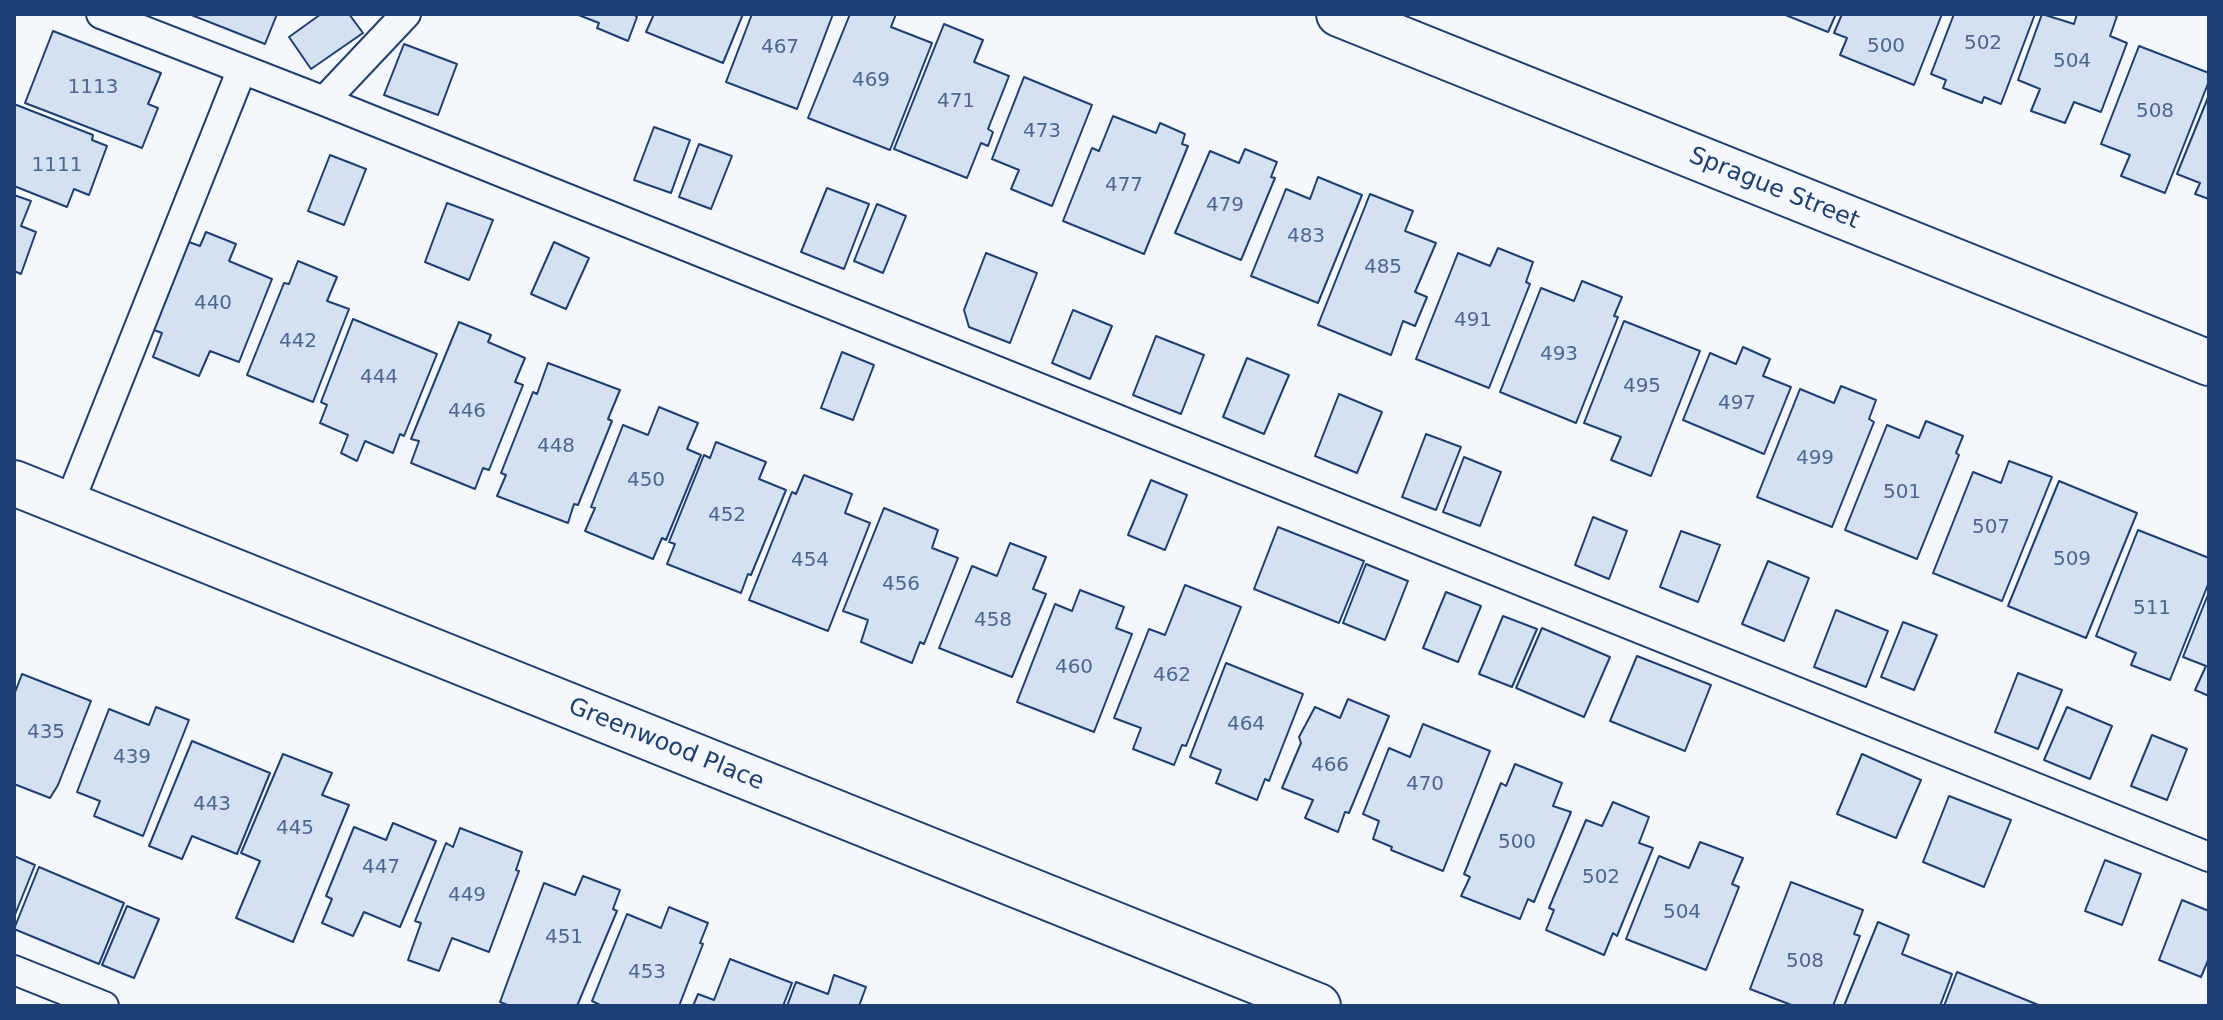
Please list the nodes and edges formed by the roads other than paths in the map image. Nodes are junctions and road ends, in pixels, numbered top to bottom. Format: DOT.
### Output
graph roads {
  1 [pos="101,14"];
  2 [pos="406,14"];
  3 [pos="1339,14"];
  4 [pos="242,69"];
  5 [pos="324,101"];
  6 [pos="2209,363"];
  7 [pos="14,483"];
  8 [pos="68,506"];
  9 [pos="2209,857"];
  10 [pos="14,970"];
  11 [pos="104,1006"];
  12 [pos="1318,1006"];
  1 -- 4 [label="lane"];
  2 -- 5 [label="lane"];
  3 -- 6 [label="street, Sprague Street"];
  4 -- 5 [label="lane"];
  4 -- 8 [label="lane"];
  5 -- 9 [label="lane"];
  7 -- 8 [label="street, Greenwood Place"];
  8 -- 12 [label="street, Greenwood Place"];
  10 -- 11 [label="lane"];
}
